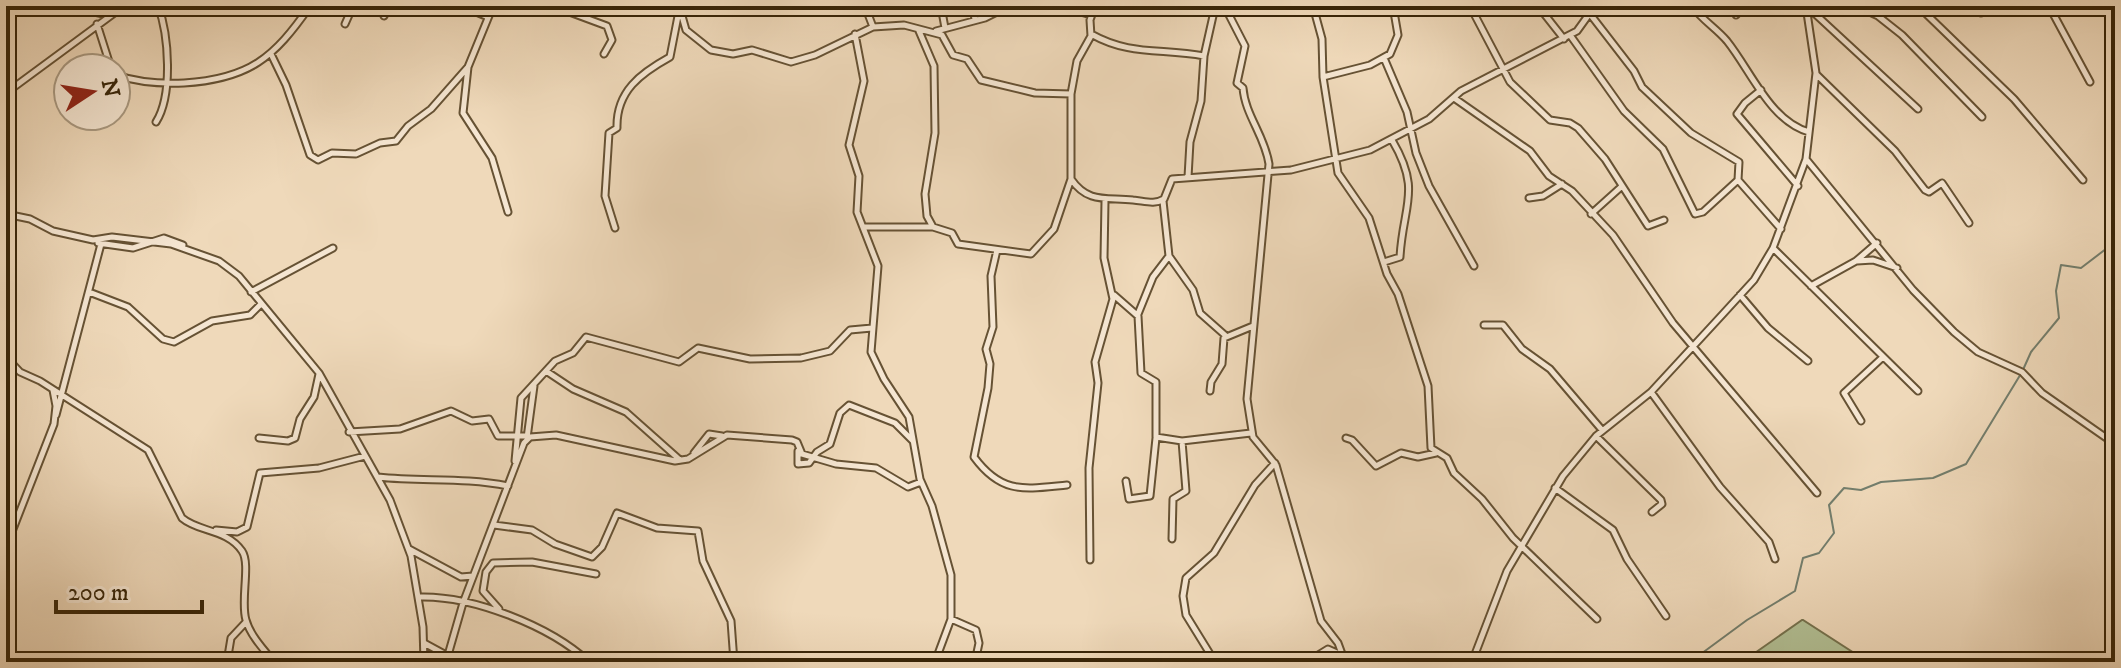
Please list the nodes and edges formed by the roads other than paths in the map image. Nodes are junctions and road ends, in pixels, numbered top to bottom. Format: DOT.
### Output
graph roads {
  1 [pos="67,6"];
  2 [pos="124,6"];
  3 [pos="158,6"];
  4 [pos="353,6"];
  5 [pos="389,6"];
  6 [pos="462,6"];
  7 [pos="493,6"];
  8 [pos="553,6"];
  9 [pos="865,6"];
  10 [pos="941,6"];
  11 [pos="973,6"];
  12 [pos="1009,6"];
  13 [pos="1060,6"];
  14 [pos="1095,6"];
  15 [pos="1215,6"];
  16 [pos="1313,6"];
  17 [pos="1393,6"];
  18 [pos="1470,6"];
  19 [pos="1538,6"];
  20 [pos="1585,6"];
  21 [pos="1595,6"];
  22 [pos="1692,6"];
  23 [pos="1745,6"];
  24 [pos="1773,6"];
  25 [pos="1856,6"];
  26 [pos="1918,6"];
  27 [pos="1974,6"];
  28 [pos="2049,6"];
  29 [pos="309,7"];
  30 [pos="680,7"];
  31 [pos="1811,9"];
  32 [pos="1590,13"];
  33 [pos="1981,13"];
  34 [pos="108,15"];
  35 [pos="1091,15"];
  36 [pos="1736,15"];
  37 [pos="384,16"];
  38 [pos="488,17"];
  39 [pos="975,20"];
  40 [pos="97,24"];
  41 [pos="345,24"];
  42 [pos="873,27"];
  43 [pos="945,28"];
  44 [pos="919,31"];
  45 [pos="936,31"];
  46 [pos="855,34"];
  47 [pos="1091,34"];
  48 [pos="1567,37"];
  49 [pos="106,52"];
  50 [pos="271,54"];
  51 [pos="604,54"];
  52 [pos="1204,56"];
  53 [pos="1384,58"];
  54 [pos="468,67"];
  55 [pos="1501,69"];
  56 [pos="1816,73"];
  57 [pos="1323,77"];
  58 [pos="132,78"];
  59 [pos="2090,82"];
  60 [pos="167,83"];
  61 [pos="1761,90"];
  62 [pos="6,93"];
  63 [pos="1071,94"];
  64 [pos="1454,98"];
  65 [pos="1918,109"];
  66 [pos="1982,117"];
  67 [pos="156,122"];
  68 [pos="1410,129"];
  69 [pos="1809,132"];
  70 [pos="1392,140"];
  71 [pos="1337,157"];
  72 [pos="1806,159"];
  73 [pos="1270,171"];
  74 [pos="1188,177"];
  75 [pos="1071,179"];
  76 [pos="1738,180"];
  77 [pos="2083,180"];
  78 [pos="1562,184"];
  79 [pos="1798,186"];
  80 [pos="1621,187"];
  81 [pos="1529,198"];
  82 [pos="1105,201"];
  83 [pos="1163,201"];
  84 [pos="508,212"];
  85 [pos="6,214"];
  86 [pos="1591,214"];
  87 [pos="1664,220"];
  88 [pos="1969,223"];
  89 [pos="863,227"];
  90 [pos="933,227"];
  91 [pos="615,228"];
  92 [pos="1781,229"];
  93 [pos="93,240"];
  94 [pos="151,241"];
  95 [pos="1877,243"];
  96 [pos="101,244"];
  97 [pos="333,248"];
  98 [pos="1773,248"];
  99 [pos="997,250"];
  100 [pos="1169,256"];
  101 [pos="1856,261"];
  102 [pos="1384,262"];
  103 [pos="1474,266"];
  104 [pos="1897,268"];
  105 [pos="1811,286"];
  106 [pos="89,292"];
  107 [pos="251,292"];
  108 [pos="1113,295"];
  109 [pos="1740,295"];
  110 [pos="261,304"];
  111 [pos="1138,314"];
  112 [pos="1484,325"];
  113 [pos="1253,326"];
  114 [pos="872,328"];
  115 [pos="1226,336"];
  116 [pos="1694,344"];
  117 [pos="6,357"];
  118 [pos="1883,357"];
  119 [pos="1808,361"];
  120 [pos="546,371"];
  121 [pos="319,373"];
  122 [pos="534,385"];
  123 [pos="53,389"];
  124 [pos="1210,391"];
  125 [pos="1918,391"];
  126 [pos="1651,392"];
  127 [pos="61,395"];
  128 [pos="56,415"];
  129 [pos="1861,421"];
  130 [pos="1602,430"];
  131 [pos="349,432"];
  132 [pos="1251,433"];
  133 [pos="1596,436"];
  134 [pos="519,437"];
  135 [pos="528,437"];
  136 [pos="1156,437"];
  137 [pos="259,438"];
  138 [pos="1346,438"];
  139 [pos="1182,441"];
  140 [pos="913,442"];
  141 [pos="2115,444"];
  142 [pos="798,451"];
  143 [pos="1436,453"];
  144 [pos="365,456"];
  145 [pos="814,458"];
  146 [pos="681,461"];
  147 [pos="1275,463"];
  148 [pos="514,470"];
  149 [pos="377,477"];
  150 [pos="1126,481"];
  151 [pos="921,482"];
  152 [pos="1067,485"];
  153 [pos="508,486"];
  154 [pos="1555,488"];
  155 [pos="1817,493"];
  156 [pos="1652,512"];
  157 [pos="494,525"];
  158 [pos="211,529"];
  159 [pos="1172,539"];
  160 [pos="6,547"];
  161 [pos="1521,547"];
  162 [pos="409,549"];
  163 [pos="1775,559"];
  164 [pos="1090,560"];
  165 [pos="596,574"];
  166 [pos="474,575"];
  167 [pos="418,597"];
  168 [pos="463,603"];
  169 [pos="500,609"];
  170 [pos="1666,616"];
  171 [pos="951,619"];
  172 [pos="1597,619"];
  173 [pos="246,622"];
  174 [pos="424,643"];
  175 [pos="937,659"];
  176 [pos="1344,659"];
  177 [pos="447,660"];
  178 [pos="227,662"];
  179 [pos="274,662"];
  180 [pos="424,662"];
  181 [pos="459,662"];
  182 [pos="589,662"];
  183 [pos="734,662"];
  184 [pos="955,662"];
  185 [pos="975,662"];
  186 [pos="1215,662"];
  187 [pos="1235,662"];
  188 [pos="1274,662"];
  189 [pos="1307,662"];
  190 [pos="1357,662"];
  191 [pos="1472,662"];
  1 -- 34 [label="street"];
  2 -- 34 [label="street"];
  3 -- 60 [label="street"];
  4 -- 41 [label="street"];
  5 -- 37 [label="street"];
  6 -- 38 [label="street"];
  7 -- 38 [label="street"];
  8 -- 51 [label="street"];
  9 -- 42 [label="street"];
  10 -- 43 [label="street"];
  11 -- 39 [label="street"];
  12 -- 39 [label="street"];
  13 -- 35 [label="street"];
  14 -- 35 [label="street"];
  15 -- 52 [label="street"];
  15 -- 73 [label="street"];
  16 -- 57 [label="street"];
  17 -- 53 [label="street"];
  18 -- 55 [label="street"];
  19 -- 48 [label="street"];
  20 -- 32 [label="street"];
  21 -- 32 [label="street"];
  22 -- 61 [label="street"];
  23 -- 36 [label="street"];
  24 -- 31 [label="street"];
  25 -- 66 [label="street"];
  26 -- 77 [label="street"];
  27 -- 33 [label="street"];
  28 -- 59 [label="street"];
  29 -- 50 [label="street"];
  30 -- 46 [label="street"];
  30 -- 91 [label="street"];
  31 -- 56 [label="street"];
  31 -- 65 [label="street"];
  32 -- 48 [label="street"];
  32 -- 76 [label="street"];
  34 -- 40 [label="street"];
  35 -- 47 [label="street"];
  38 -- 54 [label="street"];
  39 -- 43 [label="street"];
  40 -- 49 [label="street"];
  40 -- 62 [label="street"];
  42 -- 44 [label="street"];
  42 -- 46 [label="street"];
  43 -- 45 [label="street"];
  44 -- 45 [label="street"];
  44 -- 90 [label="street"];
  45 -- 63 [label="street"];
  46 -- 89 [label="street"];
  47 -- 52 [label="street"];
  47 -- 63 [label="street"];
  48 -- 55 [label="street"];
  48 -- 76 [label="street"];
  50 -- 54 [label="street"];
  50 -- 60 [label="street"];
  52 -- 74 [label="street"];
  53 -- 57 [label="street"];
  53 -- 68 [label="street"];
  54 -- 84 [label="street"];
  55 -- 64 [label="street"];
  55 -- 80 [label="street"];
  56 -- 69 [label="street"];
  56 -- 88 [label="street"];
  57 -- 71 [label="street"];
  58 -- 60 [label="street"];
  60 -- 67 [label="street"];
  61 -- 69 [label="street"];
  61 -- 79 [label="street"];
  63 -- 75 [label="street"];
  64 -- 68 [label="street"];
  64 -- 78 [label="street"];
  68 -- 70 [label="street"];
  68 -- 103 [label="street"];
  69 -- 72 [label="street"];
  70 -- 71 [label="street"];
  70 -- 102 [label="street"];
  71 -- 73 [label="street"];
  71 -- 102 [label="street"];
  72 -- 79 [label="street"];
  72 -- 95 [label="street"];
  73 -- 74 [label="street"];
  73 -- 113 [label="street"];
  74 -- 83 [label="street"];
  75 -- 82 [label="street"];
  75 -- 99 [label="street"];
  76 -- 92 [label="street"];
  78 -- 81 [label="street"];
  78 -- 86 [label="street"];
  79 -- 92 [label="street"];
  80 -- 86 [label="street"];
  80 -- 87 [label="street"];
  82 -- 83 [label="street"];
  82 -- 108 [label="street"];
  83 -- 100 [label="street"];
  85 -- 93 [label="street"];
  86 -- 116 [label="street"];
  89 -- 90 [label="street"];
  89 -- 114 [label="street"];
  90 -- 99 [label="street"];
  92 -- 98 [label="street"];
  93 -- 94 [label="street"];
  93 -- 96 [label="street"];
  94 -- 96 [label="street"];
  94 -- 107 [label="street"];
  95 -- 101 [label="street"];
  95 -- 104 [label="street"];
  96 -- 106 [label="street"];
  97 -- 107 [label="street"];
  98 -- 105 [label="street"];
  98 -- 109 [label="street"];
  99 -- 152 [label="street"];
  100 -- 111 [label="street"];
  100 -- 115 [label="street"];
  101 -- 104 [label="street"];
  101 -- 105 [label="street"];
  102 -- 143 [label="street"];
  104 -- 141 [label="street"];
  105 -- 118 [label="street"];
  106 -- 110 [label="street"];
  106 -- 127 [label="street"];
  107 -- 110 [label="street"];
  108 -- 111 [label="street"];
  108 -- 164 [label="street"];
  109 -- 116 [label="street"];
  109 -- 119 [label="street"];
  110 -- 121 [label="street"];
  111 -- 136 [label="street"];
  112 -- 130 [label="street"];
  113 -- 115 [label="street"];
  113 -- 132 [label="street"];
  114 -- 120 [label="street"];
  114 -- 140 [label="street"];
  115 -- 124 [label="street"];
  116 -- 126 [label="street"];
  116 -- 155 [label="street"];
  117 -- 123 [label="street"];
  118 -- 125 [label="street"];
  118 -- 129 [label="street"];
  120 -- 122 [label="street"];
  120 -- 146 [label="street"];
  121 -- 131 [label="street"];
  121 -- 137 [label="street"];
  122 -- 134 [label="street"];
  122 -- 135 [label="street"];
  123 -- 127 [label="street"];
  123 -- 128 [label="street"];
  126 -- 130 [label="street"];
  126 -- 163 [label="street"];
  127 -- 128 [label="street"];
  127 -- 158 [label="street"];
  128 -- 160 [label="street"];
  130 -- 133 [label="street"];
  131 -- 134 [label="street"];
  131 -- 144 [label="street"];
  132 -- 139 [label="street"];
  132 -- 147 [label="street"];
  133 -- 154 [label="street"];
  133 -- 156 [label="street"];
  134 -- 135 [label="street"];
  134 -- 148 [label="street"];
  135 -- 146 [label="street"];
  135 -- 148 [label="street"];
  136 -- 139 [label="street"];
  136 -- 150 [label="street"];
  138 -- 143 [label="street"];
  139 -- 159 [label="street"];
  140 -- 145 [label="street"];
  140 -- 151 [label="street"];
  142 -- 145 [label="street"];
  142 -- 145 [label="street"];
  142 -- 146 [label="street"];
  143 -- 161 [label="street"];
  144 -- 149 [label="street"];
  144 -- 158 [label="street"];
  145 -- 151 [label="street"];
  147 -- 176 [label="street"];
  147 -- 186 [label="street"];
  148 -- 153 [label="street"];
  149 -- 153 [label="street"];
  149 -- 162 [label="street"];
  151 -- 171 [label="street"];
  153 -- 157 [label="street"];
  154 -- 161 [label="street"];
  154 -- 170 [label="street"];
  157 -- 166 [label="street"];
  157 -- 183 [label="street"];
  158 -- 173 [label="street"];
  161 -- 172 [label="street"];
  161 -- 191 [label="street"];
  162 -- 166 [label="street"];
  162 -- 167 [label="street"];
  165 -- 169 [label="street"];
  166 -- 168 [label="street"];
  167 -- 168 [label="street"];
  167 -- 174 [label="street"];
  168 -- 169 [label="street"];
  168 -- 177 [label="street"];
  169 -- 182 [label="street"];
  171 -- 175 [label="street"];
  171 -- 185 [label="street"];
  173 -- 178 [label="street"];
  173 -- 179 [label="street"];
  174 -- 177 [label="street"];
  174 -- 180 [label="street"];
  175 -- 184 [label="street"];
  176 -- 189 [label="street"];
  176 -- 190 [label="street"];
  177 -- 181 [label="street"];
  187 -- 188 [label="street"];
}
